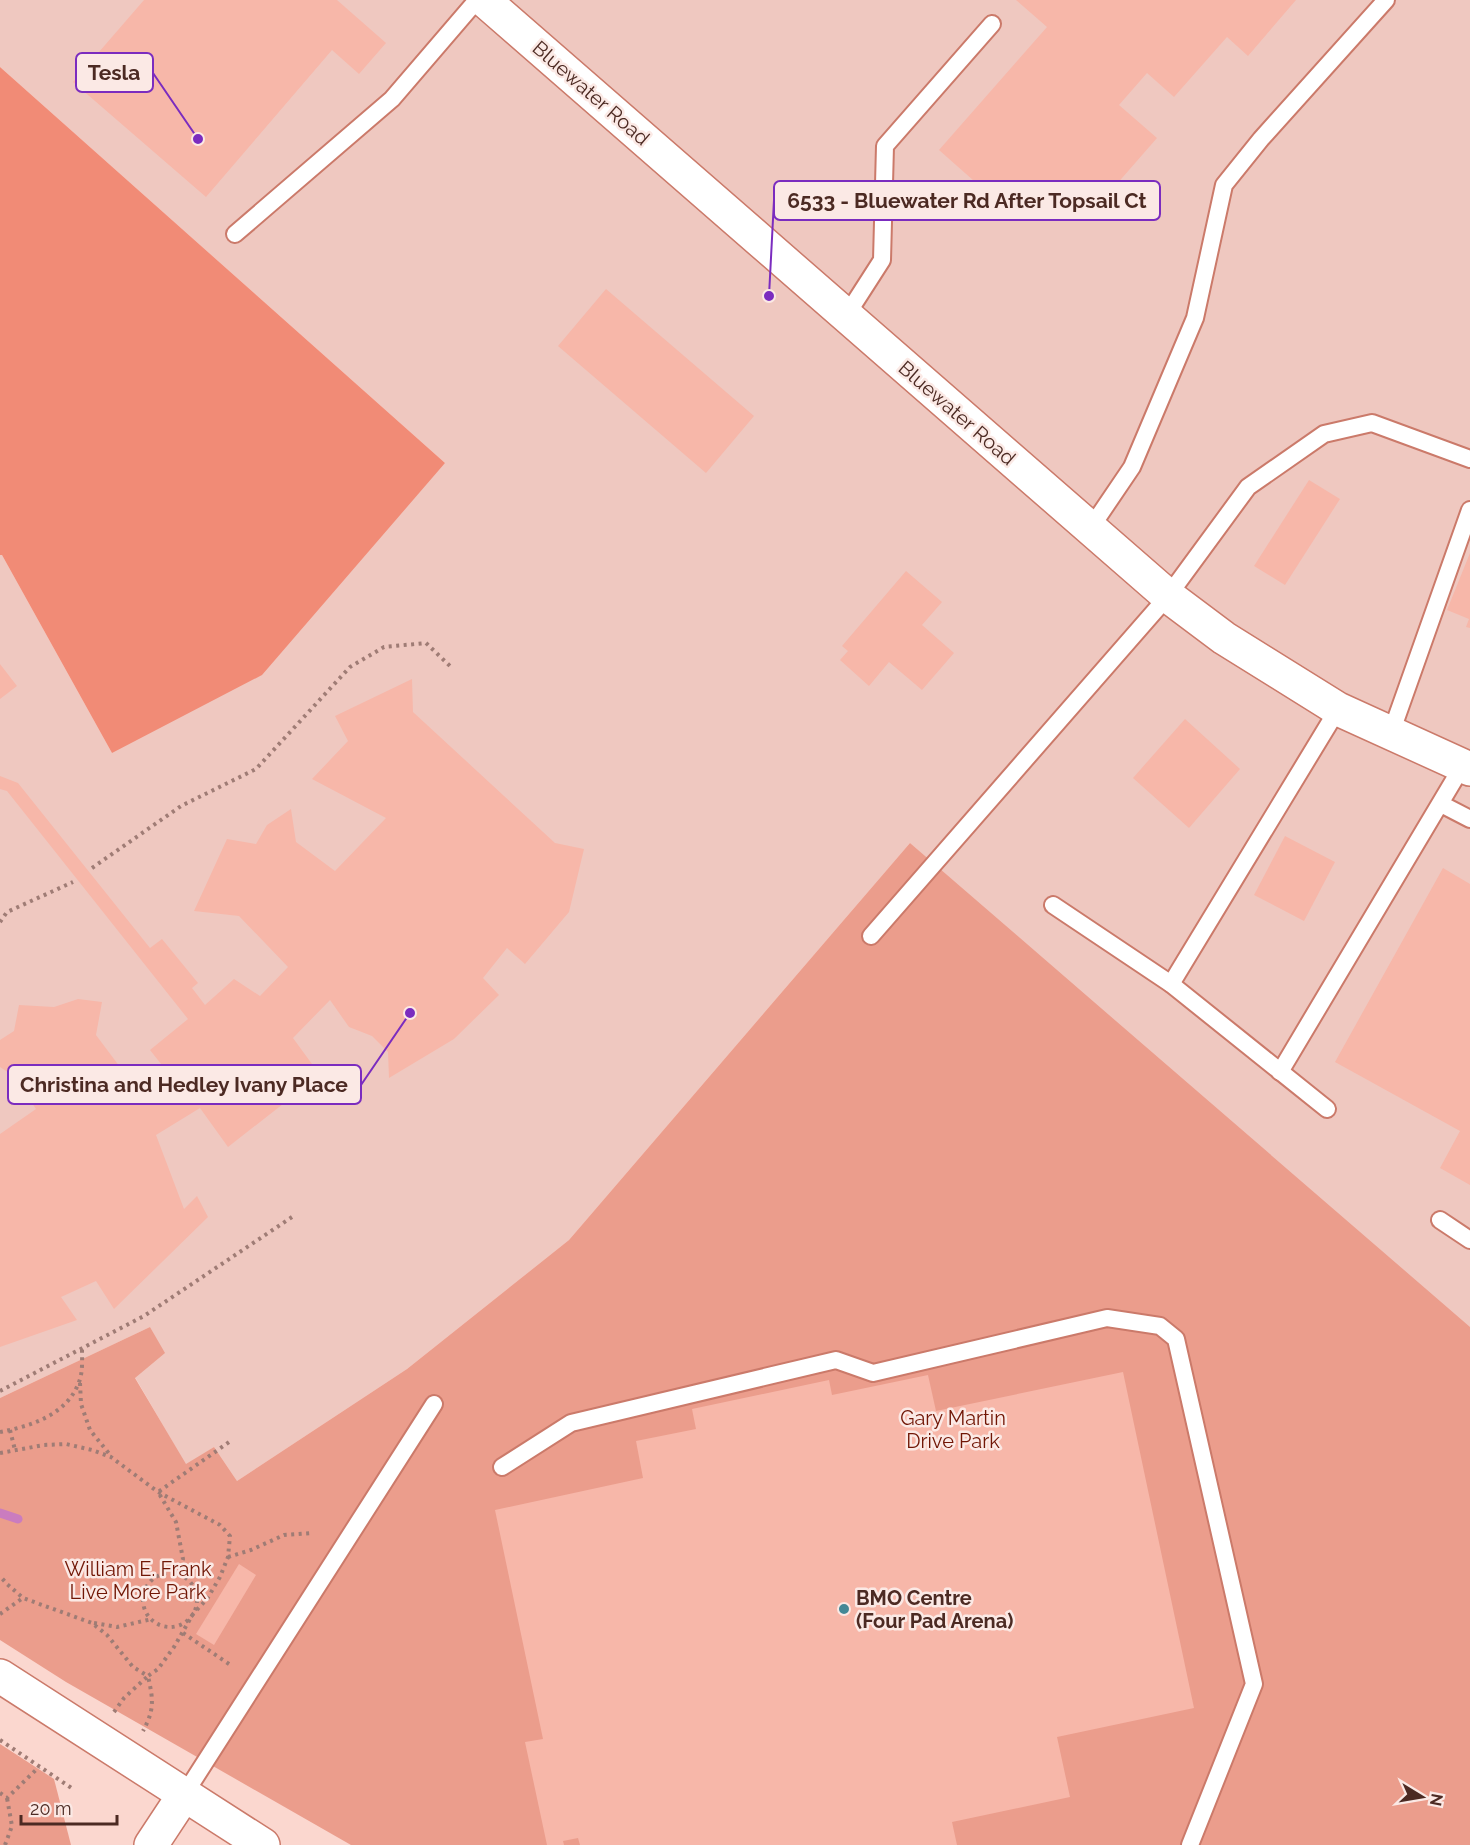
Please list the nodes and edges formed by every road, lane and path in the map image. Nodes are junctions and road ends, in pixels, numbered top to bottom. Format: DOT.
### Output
graph roads {
  1 [pos="477,0"];
  2 [pos="484,0"];
  3 [pos="1386,0"];
  4 [pos="992,24"];
  5 [pos="235,234"];
  6 [pos="846,316"];
  7 [pos="1470,459"];
  8 [pos="1470,510"];
  9 [pos="1090,529"];
  10 [pos="1168,596"];
  11 [pos="451,667"];
  12 [pos="1338,709"];
  13 [pos="1391,733"];
  14 [pos="1467,767"];
  15 [pos="1441,804"];
  16 [pos="1470,819"];
  17 [pos="92,868"];
  18 [pos="73,882"];
  19 [pos="1053,905"];
  20 [pos="0,922"];
  21 [pos="871,936"];
  22 [pos="1171,984"];
  23 [pos="1280,1072"];
  24 [pos="1327,1109"];
  25 [pos="292,1217"];
  26 [pos="1440,1220"];
  27 [pos="1470,1240"];
  28 [pos="82,1349"];
  29 [pos="80,1381"];
  30 [pos="0,1391"];
  31 [pos="434,1404"];
  32 [pos="10,1430"];
  33 [pos="0,1432"];
  34 [pos="232,1440"];
  35 [pos="15,1450"];
  36 [pos="0,1452"];
  37 [pos="111,1457"];
  38 [pos="502,1467"];
  39 [pos="158,1492"];
  40 [pos="312,1533"];
  41 [pos="228,1557"];
  42 [pos="177,1574"];
  43 [pos="0,1576"];
  44 [pos="23,1598"];
  45 [pos="0,1614"];
  46 [pos="193,1614"];
  47 [pos="152,1620"];
  48 [pos="92,1623"];
  49 [pos="182,1633"];
  50 [pos="232,1666"];
  51 [pos="0,1676"];
  52 [pos="148,1676"];
  53 [pos="112,1715"];
  54 [pos="142,1733"];
  55 [pos="0,1740"];
  56 [pos="39,1767"];
  57 [pos="73,1789"];
  58 [pos="0,1793"];
  59 [pos="184,1796"];
  60 [pos="7,1798"];
  61 [pos="4,1845"];
  62 [pos="151,1845"];
  63 [pos="263,1845"];
  64 [pos="1190,1845"];
  1 -- 5 [label="lane"];
  2 -- 6 [label="street, Bluewater Road"];
  3 -- 9 [label="lane"];
  4 -- 6 [label="lane"];
  6 -- 9 [label="street, Bluewater Road"];
  7 -- 10 [label="lane"];
  8 -- 13 [label="lane"];
  9 -- 10 [label="street, Bluewater Road"];
  10 -- 12 [label="street, Bluewater Road"];
  10 -- 21 [label="lane"];
  11 -- 17 [label="path"];
  12 -- 13 [label="street, Bluewater Road"];
  12 -- 22 [label="lane"];
  13 -- 14 [label="street, Bluewater Road"];
  14 -- 15 [label="lane"];
  15 -- 16 [label="lane"];
  15 -- 23 [label="lane"];
  18 -- 20 [label="path"];
  19 -- 22 [label="lane"];
  22 -- 23 [label="lane"];
  23 -- 24 [label="lane"];
  25 -- 28 [label="path"];
  26 -- 27 [label="lane"];
  28 -- 29 [label="path"];
  28 -- 30 [label="path"];
  29 -- 32 [label="path"];
  29 -- 37 [label="path"];
  31 -- 59 [label="lane"];
  32 -- 33 [label="path"];
  32 -- 35 [label="path"];
  34 -- 39 [label="path"];
  35 -- 36 [label="path"];
  35 -- 37 [label="path"];
  37 -- 39 [label="path"];
  38 -- 64 [label="lane"];
  39 -- 41 [label="path"];
  39 -- 42 [label="path"];
  40 -- 41 [label="path"];
  41 -- 46 [label="path"];
  42 -- 46 [label="path"];
  42 -- 47 [label="path"];
  43 -- 44 [label="path"];
  44 -- 45 [label="path"];
  44 -- 48 [label="path"];
  46 -- 47 [label="path"];
  46 -- 49 [label="path"];
  47 -- 48 [label="path"];
  48 -- 52 [label="path"];
  49 -- 50 [label="path"];
  49 -- 52 [label="path"];
  51 -- 59 [label="street"];
  52 -- 53 [label="path"];
  52 -- 54 [label="path"];
  55 -- 56 [label="path"];
  56 -- 57 [label="path"];
  56 -- 60 [label="path"];
  58 -- 60 [label="path"];
  59 -- 62 [label="street"];
  59 -- 63 [label="street"];
  60 -- 61 [label="path"];
}
